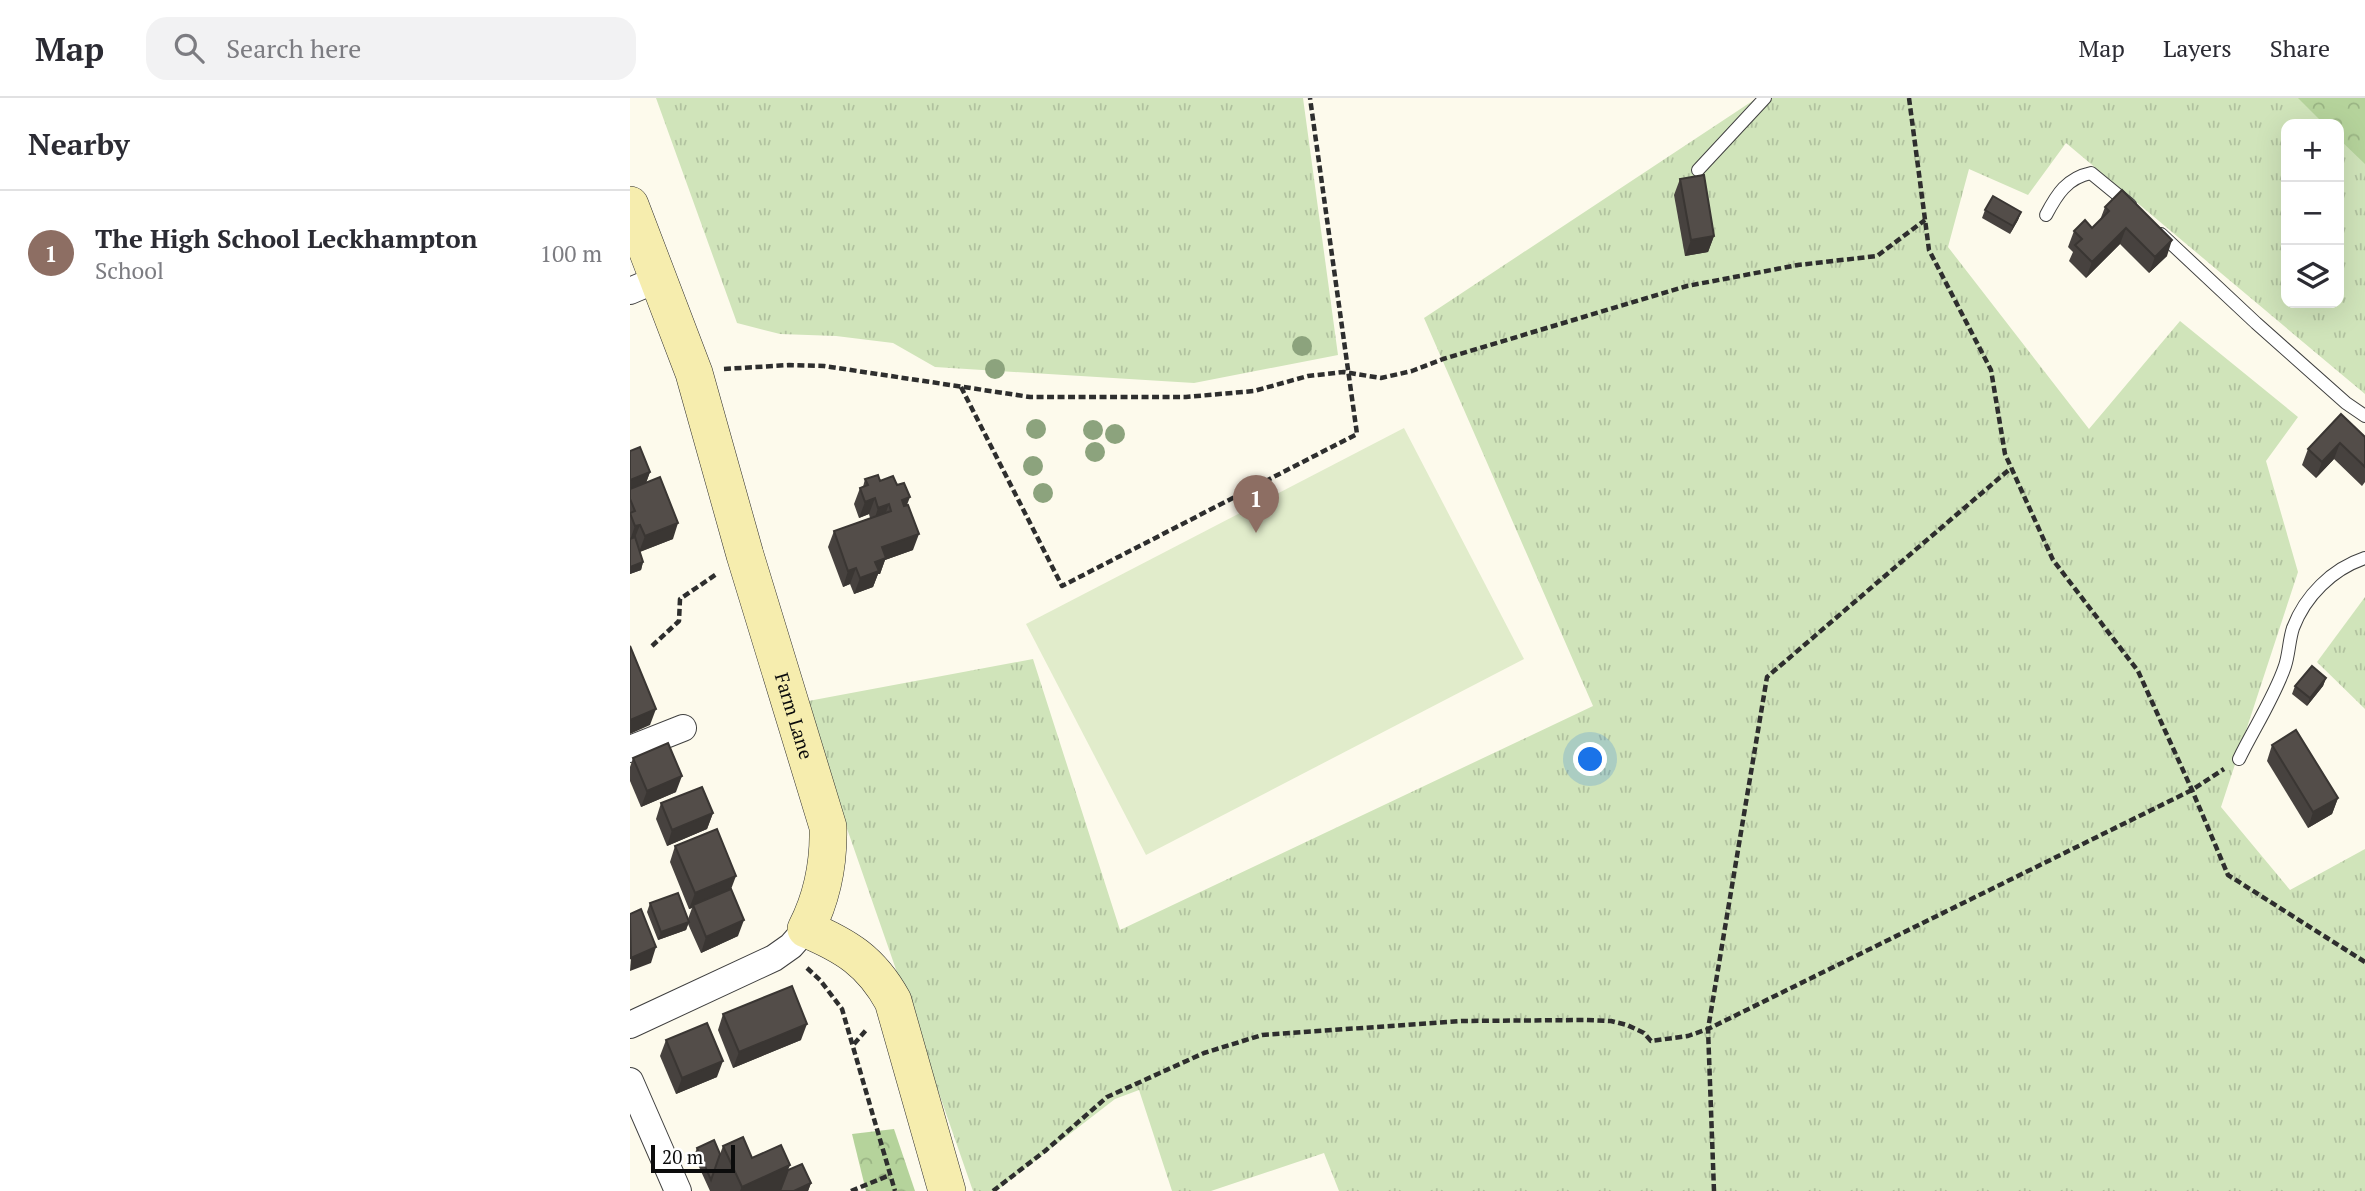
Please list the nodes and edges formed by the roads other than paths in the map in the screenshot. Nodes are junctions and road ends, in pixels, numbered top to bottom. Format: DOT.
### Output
graph roads {
  1 [pos="1765,98"];
  2 [pos="1698,170"];
  3 [pos="630,205"];
  4 [pos="2046,215"];
  5 [pos="644,285"];
  6 [pos="2365,416"];
  7 [pos="2365,558"];
  8 [pos="683,728"];
  9 [pos="630,749"];
  10 [pos="2239,759"];
  11 [pos="798,937"];
  12 [pos="630,1025"];
  13 [pos="630,1080"];
  14 [pos="678,1191"];
  15 [pos="947,1191"];
  1 -- 2 [label="lane"];
  3 -- 5 [label="street, Farm Lane"];
  4 -- 6 [label="lane"];
  5 -- 11 [label="street, Farm Lane"];
  7 -- 10 [label="lane"];
  8 -- 9 [label="street"];
  11 -- 12 [label="street"];
  11 -- 15 [label="street"];
  13 -- 14 [label="street"];
}
